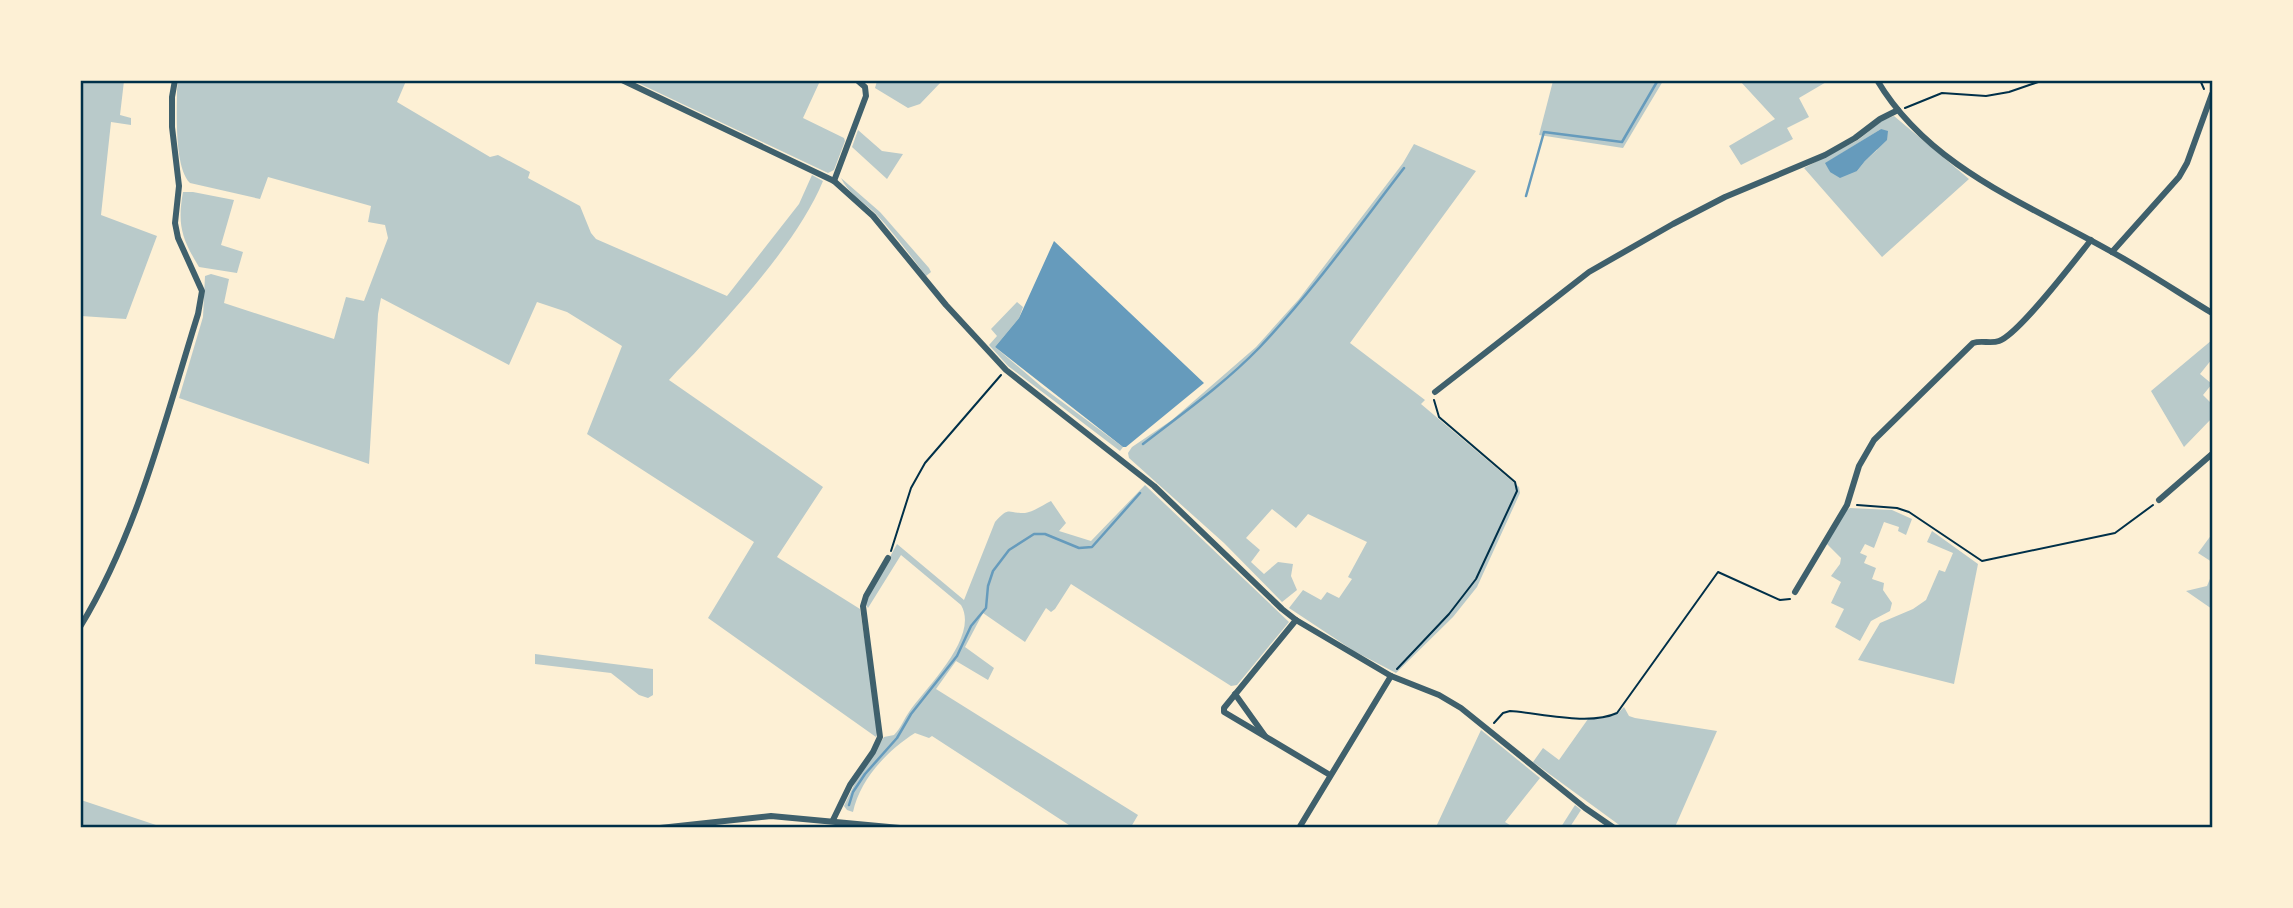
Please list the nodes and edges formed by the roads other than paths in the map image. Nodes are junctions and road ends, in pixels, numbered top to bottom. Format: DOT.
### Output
graph roads {
  1 [pos="175,80"];
  2 [pos="622,80"];
  3 [pos="858,80"];
  4 [pos="1877,80"];
  5 [pos="2211,96"];
  6 [pos="1898,110"];
  7 [pos="834,181"];
  8 [pos="2091,240"];
  9 [pos="2112,252"];
  10 [pos="2213,313"];
  11 [pos="1435,392"];
  12 [pos="2213,454"];
  13 [pos="2159,500"];
  14 [pos="888,558"];
  15 [pos="1795,592"];
  16 [pos="1296,620"];
  17 [pos="80,627"];
  18 [pos="1391,676"];
  19 [pos="1235,694"];
  20 [pos="1266,737"];
  21 [pos="1330,775"];
  22 [pos="833,820"];
  23 [pos="672,827"];
  24 [pos="660,828"];
  25 [pos="900,828"];
  26 [pos="1299,828"];
  27 [pos="1614,828"];
  1 -- 17 [label="street"];
  2 -- 7 [label="street"];
  3 -- 7 [label="street"];
  4 -- 6 [label="street"];
  5 -- 9 [label="street"];
  6 -- 8 [label="street"];
  6 -- 11 [label="street"];
  7 -- 16 [label="street"];
  8 -- 9 [label="street"];
  8 -- 15 [label="street"];
  9 -- 10 [label="street"];
  12 -- 13 [label="street"];
  14 -- 22 [label="street"];
  16 -- 18 [label="street"];
  16 -- 19 [label="street"];
  18 -- 21 [label="street"];
  18 -- 27 [label="street"];
  19 -- 20 [label="street"];
  19 -- 20 [label="street"];
  20 -- 21 [label="street"];
  21 -- 26 [label="street"];
  22 -- 23 [label="street"];
  22 -- 25 [label="street"];
  23 -- 24 [label="street"];
}
